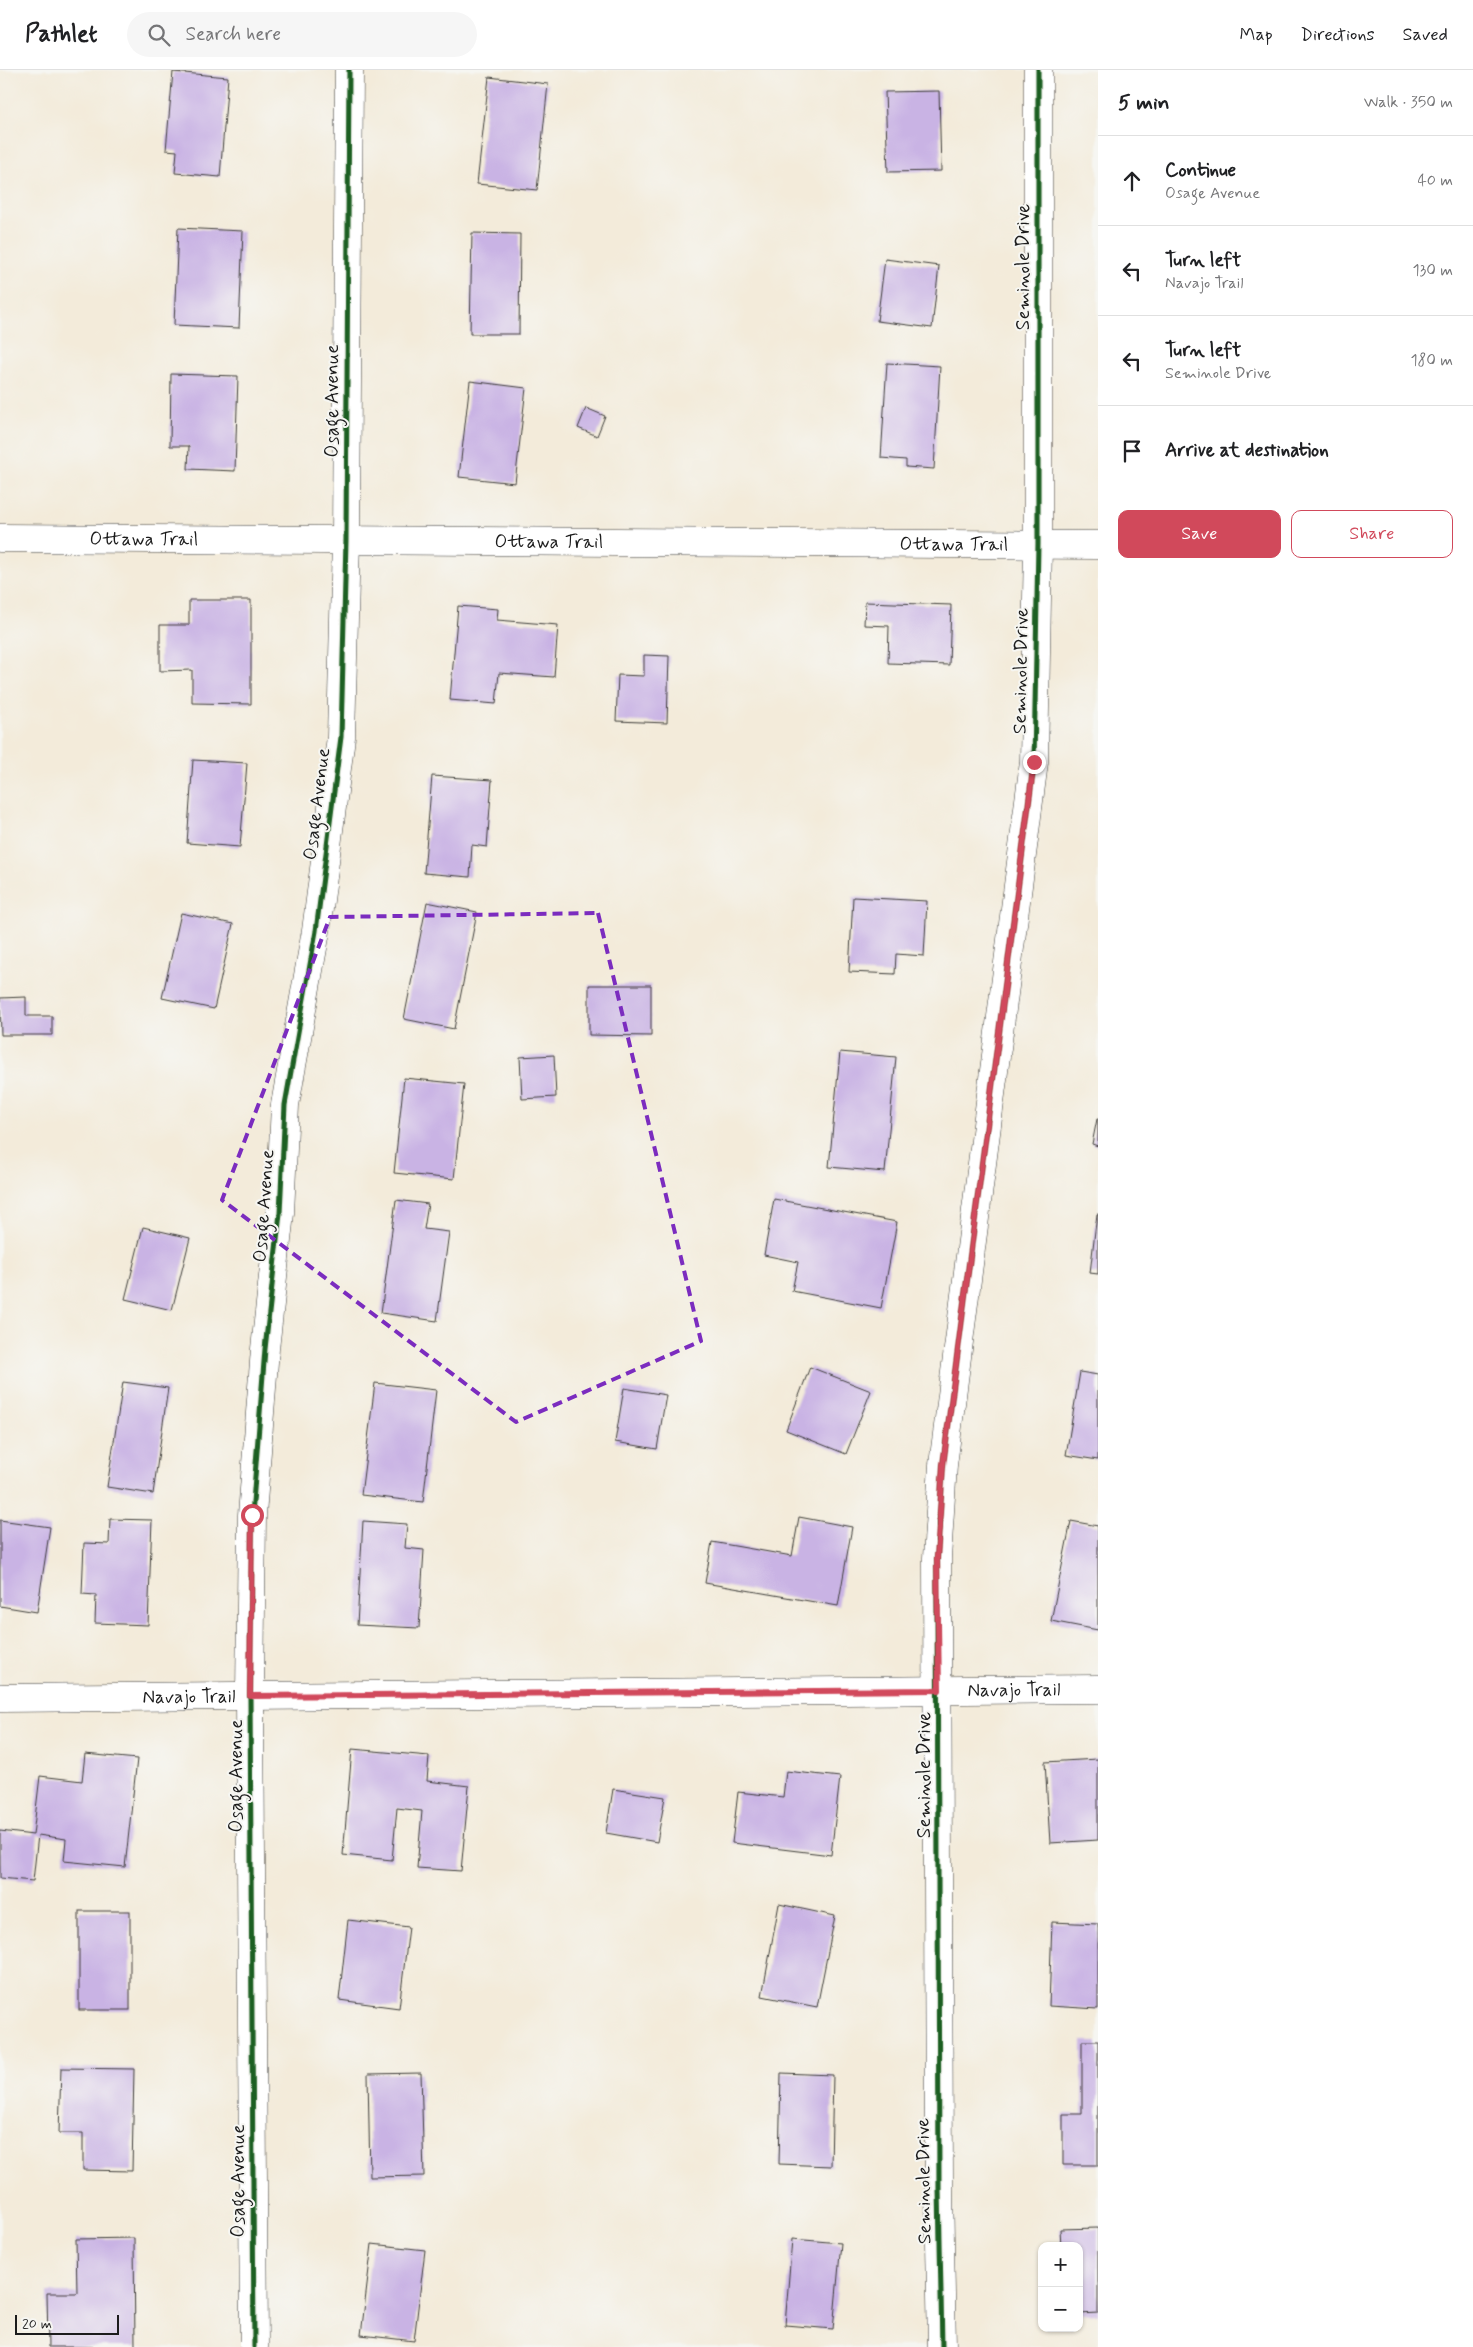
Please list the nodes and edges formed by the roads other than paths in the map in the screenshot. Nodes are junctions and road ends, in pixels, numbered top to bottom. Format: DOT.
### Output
graph roads {
  1 [pos="349,70"];
  2 [pos="1038,70"];
  3 [pos="0,538"];
  4 [pos="346,540"];
  5 [pos="1038,544"];
  6 [pos="1098,544"];
  7 [pos="1098,1689"];
  8 [pos="939,1690"];
  9 [pos="250,1696"];
  10 [pos="0,1698"];
  11 [pos="254,2347"];
  12 [pos="942,2347"];
  1 -- 4 [label="street, Osage Avenue"];
  2 -- 5 [label="street, Seminole Drive"];
  3 -- 4 [label="street, Ottawa Trail"];
  4 -- 5 [label="street, Ottawa Trail"];
  4 -- 9 [label="street, Osage Avenue"];
  5 -- 6 [label="street, Ottawa Trail"];
  5 -- 8 [label="street, Seminole Drive"];
  7 -- 8 [label="street, Navajo Trail"];
  8 -- 9 [label="street, Navajo Trail"];
  8 -- 12 [label="street, Seminole Drive"];
  9 -- 10 [label="street, Navajo Trail"];
  9 -- 11 [label="street, Osage Avenue"];
}
